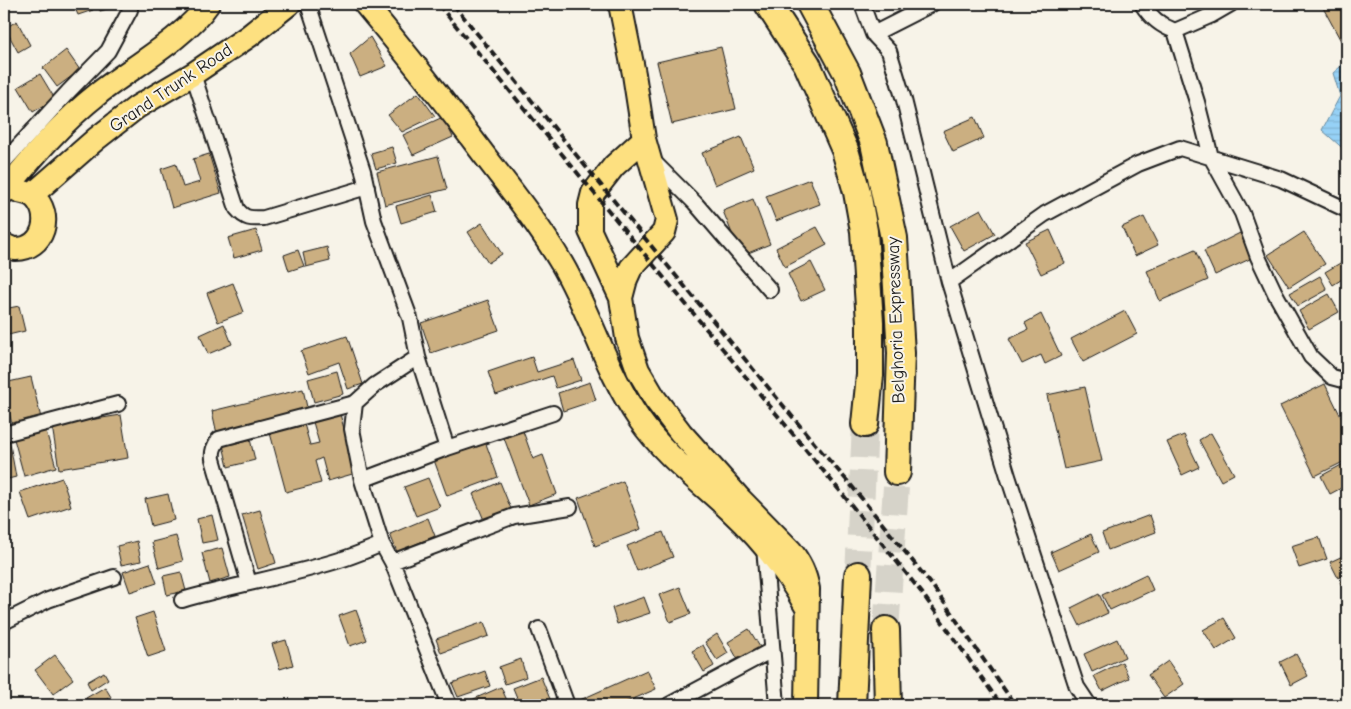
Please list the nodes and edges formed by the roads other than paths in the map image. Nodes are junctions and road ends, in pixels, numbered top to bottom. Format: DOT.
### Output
graph roads {
  1 [pos="130,4"];
  2 [pos="208,4"];
  3 [pos="290,4"];
  4 [pos="308,4"];
  5 [pos="365,4"];
  6 [pos="620,4"];
  7 [pos="768,4"];
  8 [pos="810,4"];
  9 [pos="862,4"];
  10 [pos="932,4"];
  11 [pos="1142,4"];
  12 [pos="1231,4"];
  13 [pos="1175,32"];
  14 [pos="874,34"];
  15 [pos="193,74"];
  16 [pos="647,149"];
  17 [pos="1212,157"];
  18 [pos="4,162"];
  19 [pos="367,187"];
  20 [pos="4,192"];
  21 [pos="32,195"];
  22 [pos="1347,210"];
  23 [pos="8,252"];
  24 [pos="949,282"];
  25 [pos="770,290"];
  26 [pos="620,298"];
  27 [pos="418,357"];
  28 [pos="1347,381"];
  29 [pos="355,403"];
  30 [pos="118,404"];
  31 [pos="553,413"];
  32 [pos="865,424"];
  33 [pos="4,434"];
  34 [pos="447,448"];
  35 [pos="897,472"];
  36 [pos="362,480"];
  37 [pos="736,506"];
  38 [pos="570,507"];
  39 [pos="382,544"];
  40 [pos="764,544"];
  41 [pos="392,562"];
  42 [pos="858,575"];
  43 [pos="114,577"];
  44 [pos="248,583"];
  45 [pos="182,600"];
  46 [pos="807,608"];
  47 [pos="4,622"];
  48 [pos="539,629"];
  49 [pos="886,630"];
  50 [pos="772,650"];
  51 [pos="449,705"];
  52 [pos="567,705"];
  53 [pos="669,705"];
  54 [pos="777,705"];
  55 [pos="806,705"];
  56 [pos="852,705"];
  57 [pos="888,705"];
  58 [pos="1089,705"];
  1 -- 18 [label="street"];
  2 -- 20 [label="main road"];
  3 -- 15 [label="main road, Grand Trunk Road"];
  4 -- 19 [label="street"];
  5 -- 37 [label="main road"];
  6 -- 16 [label="main road"];
  7 -- 32 [label="highway, Belghoria Expressway"];
  8 -- 35 [label="highway, Belghoria Expressway"];
  9 -- 14 [label="street"];
  10 -- 14 [label="street"];
  11 -- 13 [label="street"];
  12 -- 13 [label="street"];
  13 -- 17 [label="street"];
  14 -- 24 [label="street"];
  15 -- 19 [label="street"];
  15 -- 21 [label="main road, Grand Trunk Road"];
  16 -- 25 [label="street"];
  16 -- 26 [label="main road"];
  16 -- 26 [label="main road"];
  17 -- 22 [label="street"];
  17 -- 24 [label="street"];
  17 -- 28 [label="street"];
  19 -- 27 [label="street"];
  20 -- 21 [label="main road"];
  21 -- 23 [label="main road"];
  24 -- 58 [label="street"];
  26 -- 37 [label="main road"];
  27 -- 29 [label="street"];
  27 -- 34 [label="street"];
  29 -- 36 [label="street"];
  29 -- 44 [label="street"];
  30 -- 33 [label="street"];
  31 -- 34 [label="street"];
  34 -- 36 [label="street"];
  36 -- 39 [label="street"];
  37 -- 40 [label="main road"];
  37 -- 46 [label="main road"];
  38 -- 41 [label="street"];
  39 -- 41 [label="street"];
  39 -- 44 [label="street"];
  40 -- 46 [label="main road"];
  40 -- 50 [label="street"];
  41 -- 51 [label="street"];
  42 -- 56 [label="highway"];
  43 -- 47 [label="street"];
  44 -- 45 [label="street"];
  46 -- 55 [label="main road"];
  48 -- 52 [label="street"];
  49 -- 57 [label="highway"];
  50 -- 53 [label="street"];
  50 -- 54 [label="street"];
}
